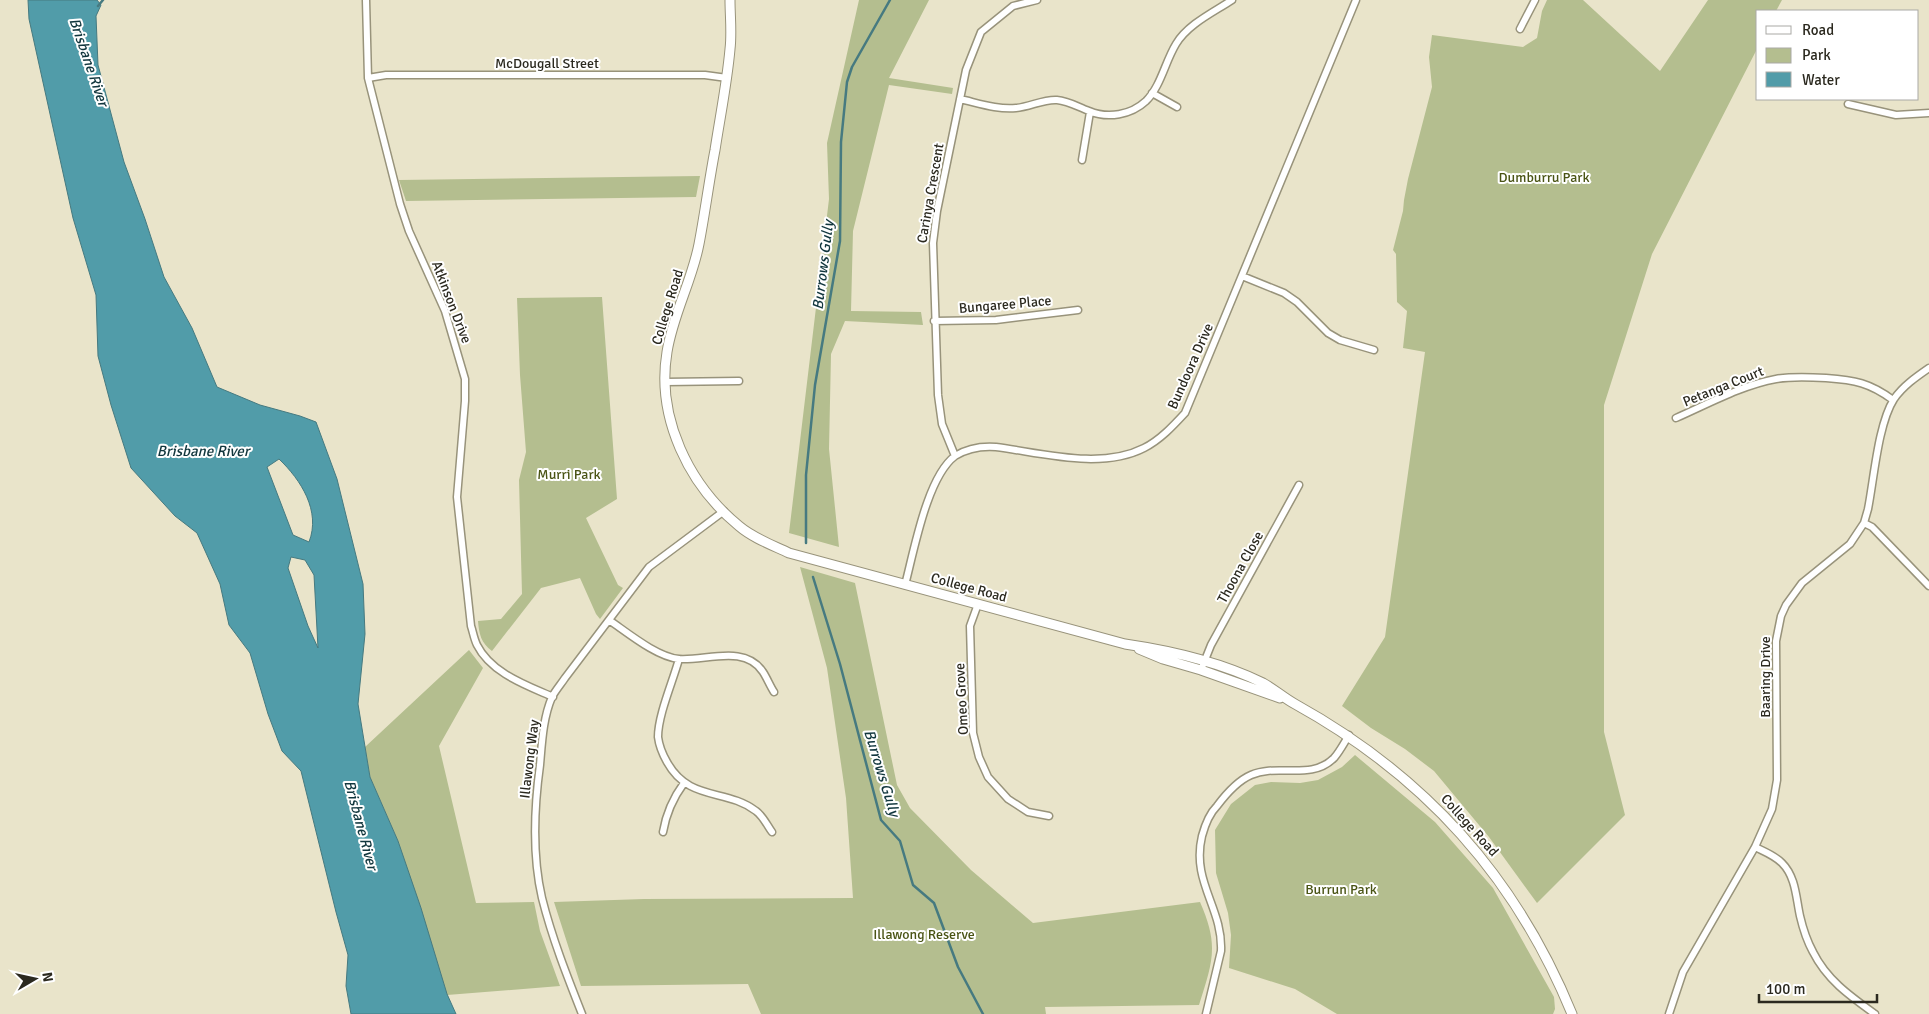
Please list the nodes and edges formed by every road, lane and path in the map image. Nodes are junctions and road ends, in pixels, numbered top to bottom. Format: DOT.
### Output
graph roads {
  1 [pos="366,0"];
  2 [pos="730,0"];
  3 [pos="1037,0"];
  4 [pos="1232,0"];
  5 [pos="1356,0"];
  6 [pos="1535,0"];
  7 [pos="1012,3"];
  8 [pos="1520,29"];
  9 [pos="368,78"];
  10 [pos="727,78"];
  11 [pos="1152,94"];
  12 [pos="960,100"];
  13 [pos="1848,104"];
  14 [pos="1177,107"];
  15 [pos="1090,112"];
  16 [pos="1929,113"];
  17 [pos="1082,160"];
  18 [pos="1242,276"];
  19 [pos="1078,310"];
  20 [pos="934,321"];
  21 [pos="1374,350"];
  22 [pos="1929,368"];
  23 [pos="665,382"];
  24 [pos="739,382"];
  25 [pos="1893,400"];
  26 [pos="1676,418"];
  27 [pos="956,456"];
  28 [pos="1299,485"];
  29 [pos="724,511"];
  30 [pos="1864,523"];
  31 [pos="905,584"];
  32 [pos="1929,586"];
  33 [pos="978,604"];
  34 [pos="609,620"];
  35 [pos="679,659"];
  36 [pos="1203,666"];
  37 [pos="774,692"];
  38 [pos="552,697"];
  39 [pos="1349,735"];
  40 [pos="684,783"];
  41 [pos="1048,816"];
  42 [pos="663,832"];
  43 [pos="772,832"];
  44 [pos="1755,847"];
  45 [pos="582,1014"];
  46 [pos="1206,1014"];
  47 [pos="1572,1014"];
  48 [pos="1669,1014"];
  49 [pos="1875,1014"];
  1 -- 9 [label="street, Atkinson Drive"];
  2 -- 10 [label="main road, College Road"];
  3 -- 7 [label="street, Carinya Crescent"];
  4 -- 11 [label="street"];
  5 -- 18 [label="street, Bundoora Drive"];
  6 -- 8 [label="street"];
  7 -- 12 [label="street, Carinya Crescent"];
  9 -- 10 [label="street, McDougall Street"];
  9 -- 38 [label="street, Atkinson Drive"];
  10 -- 23 [label="main road, College Road"];
  11 -- 14 [label="street"];
  11 -- 15 [label="street"];
  12 -- 15 [label="street"];
  12 -- 20 [label="street, Carinya Crescent"];
  13 -- 16 [label="street"];
  15 -- 17 [label="street"];
  18 -- 21 [label="street"];
  18 -- 27 [label="street, Bundoora Drive"];
  19 -- 20 [label="street, Bungaree Place"];
  20 -- 27 [label="street, Carinya Crescent"];
  22 -- 25 [label="street, Baaring Drive"];
  23 -- 24 [label="street"];
  23 -- 29 [label="main road, College Road"];
  25 -- 26 [label="street, Petanga Court"];
  25 -- 30 [label="street, Baaring Drive"];
  27 -- 31 [label="street, Bundoora Drive"];
  28 -- 36 [label="street, Thoona Close"];
  29 -- 31 [label="main road, College Road"];
  29 -- 34 [label="street, Illawong Way"];
  30 -- 32 [label="street"];
  30 -- 44 [label="street, Baaring Drive"];
  31 -- 33 [label="main road, College Road"];
  33 -- 36 [label="main road, College Road"];
  33 -- 41 [label="street, Omeo Grove"];
  34 -- 35 [label="street"];
  34 -- 38 [label="street, Illawong Way"];
  35 -- 37 [label="street"];
  35 -- 40 [label="street"];
  36 -- 39 [label="main road, College Road"];
  38 -- 45 [label="street, Illawong Way"];
  39 -- 46 [label="street"];
  39 -- 47 [label="main road, College Road"];
  40 -- 42 [label="street"];
  40 -- 43 [label="street"];
  44 -- 48 [label="street, Baaring Drive"];
  44 -- 49 [label="street"];
}
